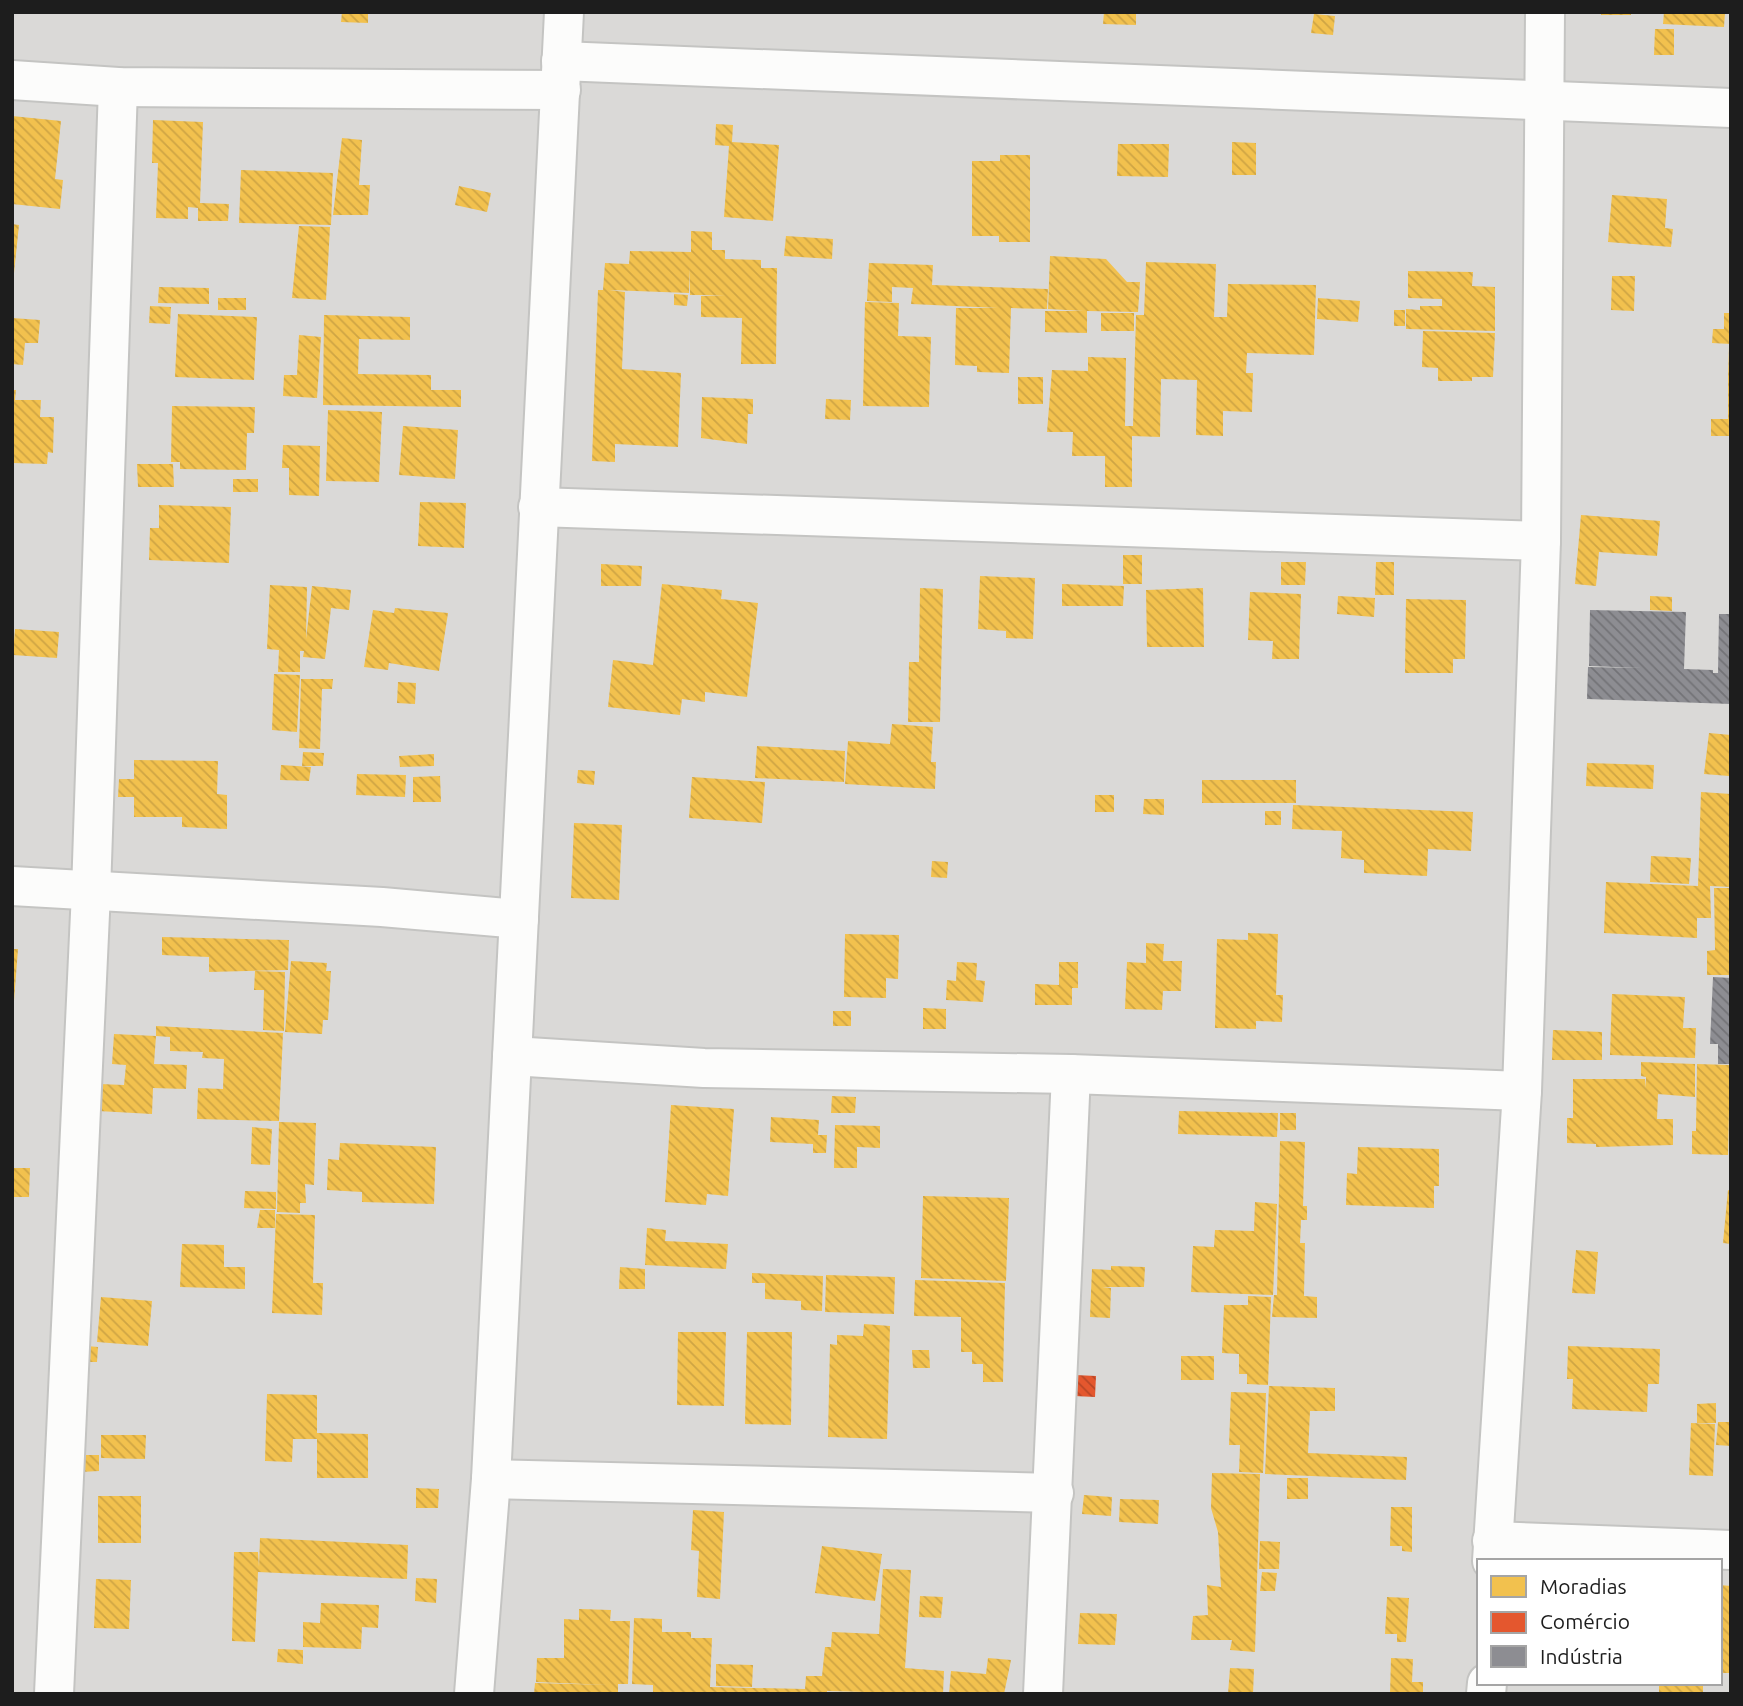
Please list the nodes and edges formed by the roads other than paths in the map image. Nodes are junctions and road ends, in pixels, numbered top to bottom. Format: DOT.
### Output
graph roads {
  1 [pos="564,12"];
  2 [pos="1545,12"];
  3 [pos="561,76"];
  4 [pos="12,80"];
  5 [pos="118,87"];
  6 [pos="1542,100"];
  7 [pos="1731,108"];
  8 [pos="538,507"];
  9 [pos="1541,541"];
  10 [pos="12,886"];
  11 [pos="91,892"];
  12 [pos="519,919"];
  13 [pos="512,1056"];
  14 [pos="1071,1074"];
  15 [pos="1522,1091"];
  16 [pos="491,1479"];
  17 [pos="1054,1493"];
  18 [pos="1731,1550"];
  19 [pos="1492,1551"];
  20 [pos="54,1694"];
  21 [pos="474,1694"];
  22 [pos="1042,1694"];
  1 -- 3 [label="street"];
  2 -- 6 [label="street"];
  3 -- 5 [label="street"];
  3 -- 6 [label="street"];
  3 -- 8 [label="street"];
  4 -- 5 [label="street"];
  5 -- 11 [label="street"];
  6 -- 7 [label="street"];
  6 -- 9 [label="street"];
  8 -- 9 [label="street"];
  8 -- 12 [label="street"];
  9 -- 15 [label="street"];
  10 -- 11 [label="street"];
  11 -- 12 [label="street"];
  11 -- 20 [label="street"];
  12 -- 13 [label="street"];
  13 -- 14 [label="street"];
  13 -- 16 [label="street"];
  14 -- 15 [label="street"];
  14 -- 17 [label="street"];
  15 -- 19 [label="street"];
  16 -- 17 [label="street"];
  16 -- 21 [label="street"];
  17 -- 22 [label="street"];
  18 -- 19 [label="street"];
}
